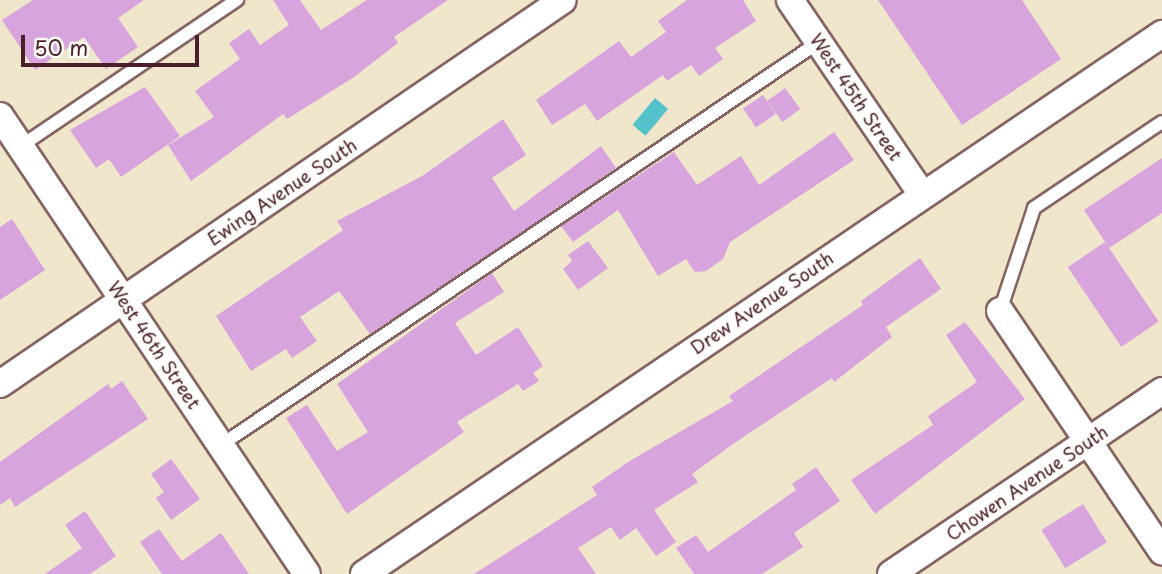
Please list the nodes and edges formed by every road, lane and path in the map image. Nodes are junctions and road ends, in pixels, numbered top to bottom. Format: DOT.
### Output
graph roads {
  1 [pos="237,0"];
  2 [pos="564,0"];
  3 [pos="790,0"];
  4 [pos="1162,34"];
  5 [pos="819,42"];
  6 [pos="0,116"];
  7 [pos="1162,122"];
  8 [pos="20,146"];
  9 [pos="922,194"];
  10 [pos="123,299"];
  11 [pos="1000,311"];
  12 [pos="0,384"];
  13 [pos="1162,391"];
  14 [pos="1088,441"];
  15 [pos="221,446"];
  16 [pos="1162,551"];
  17 [pos="307,574"];
  18 [pos="363,574"];
  19 [pos="891,574"];
  1 -- 8 [label="lane"];
  2 -- 10 [label="street, Ewing Avenue South"];
  3 -- 5 [label="street, West 45th Street"];
  4 -- 9 [label="street, Drew Avenue South"];
  5 -- 9 [label="street, West 45th Street"];
  5 -- 15 [label="lane"];
  6 -- 8 [label="street, West 46th Street"];
  7 -- 11 [label="lane"];
  8 -- 10 [label="street, West 46th Street"];
  9 -- 18 [label="street, Drew Avenue South"];
  10 -- 12 [label="street, Ewing Avenue South"];
  10 -- 15 [label="street, West 46th Street"];
  11 -- 14 [label="street"];
  13 -- 14 [label="street, Chowen Avenue South"];
  14 -- 16 [label="street"];
  14 -- 19 [label="street, Chowen Avenue South"];
  15 -- 17 [label="street, West 46th Street"];
}
